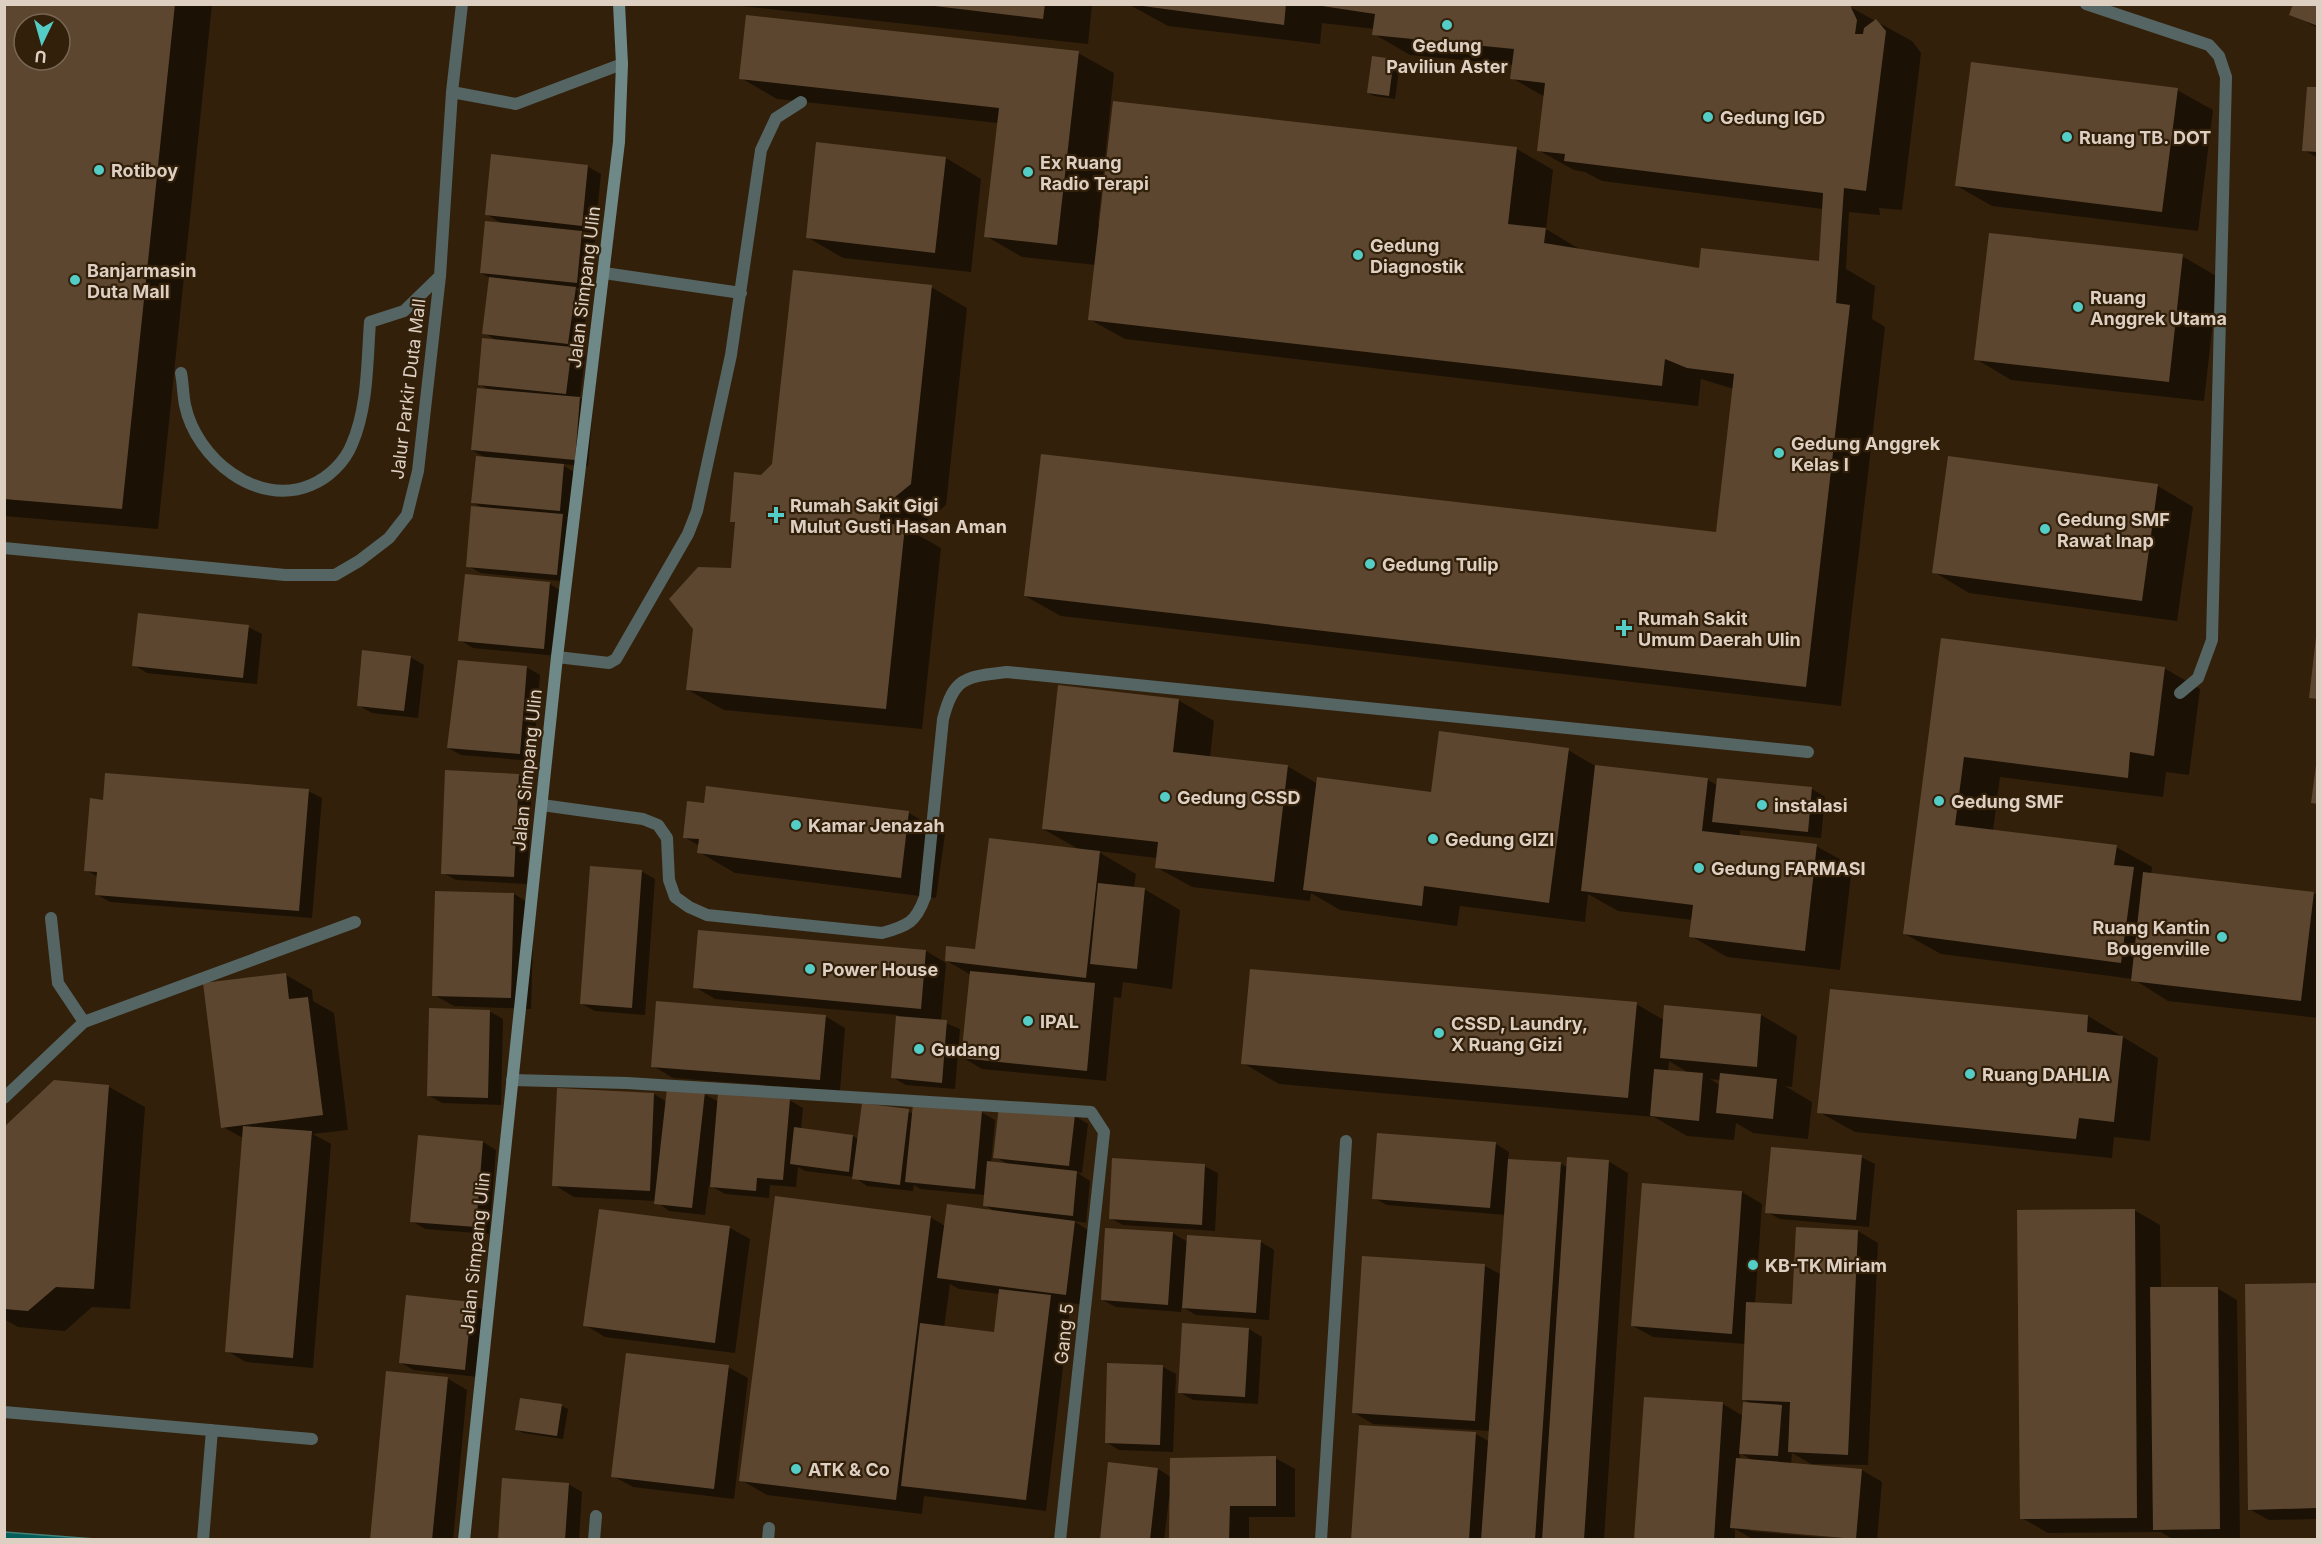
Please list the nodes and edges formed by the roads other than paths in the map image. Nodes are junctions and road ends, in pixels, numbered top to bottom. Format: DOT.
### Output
graph roads {
  1 [pos="462,4"];
  2 [pos="619,4"];
  3 [pos="2086,4"];
  4 [pos="622,64"];
  5 [pos="452,92"];
  6 [pos="801,102"];
  7 [pos="604,273"];
  8 [pos="440,276"];
  9 [pos="741,293"];
  10 [pos="182,373"];
  11 [pos="4,548"];
  12 [pos="557,657"];
  13 [pos="2180,693"];
  14 [pos="1808,752"];
  15 [pos="542,806"];
  16 [pos="51,918"];
  17 [pos="355,922"];
  18 [pos="84,1022"];
  19 [pos="512,1080"];
  20 [pos="4,1098"];
  21 [pos="1346,1140"];
  22 [pos="4,1412"];
  23 [pos="212,1430"];
  24 [pos="312,1439"];
  25 [pos="596,1516"];
  26 [pos="204,1539"];
  27 [pos="464,1539"];
  28 [pos="594,1539"];
  29 [pos="1060,1539"];
  30 [pos="1321,1539"];
  1 -- 5 [label="street, Jalur Parkir Duta Mall"];
  2 -- 4 [label="main road, Jalan Simpang Ulin"];
  3 -- 13 [label="street"];
  4 -- 5 [label="street"];
  4 -- 7 [label="main road, Jalan Simpang Ulin"];
  5 -- 8 [label="street, Jalur Parkir Duta Mall"];
  6 -- 9 [label="street"];
  7 -- 9 [label="street"];
  7 -- 12 [label="main road, Jalan Simpang Ulin"];
  8 -- 10 [label="street"];
  8 -- 11 [label="street, Jalur Parkir Duta Mall"];
  9 -- 12 [label="street"];
  12 -- 15 [label="main road, Jalan Simpang Ulin"];
  14 -- 15 [label="street"];
  15 -- 19 [label="main road, Jalan Simpang Ulin"];
  16 -- 18 [label="street"];
  17 -- 18 [label="street"];
  18 -- 20 [label="street"];
  19 -- 27 [label="main road, Jalan Simpang Ulin"];
  19 -- 29 [label="street, Gang 5"];
  21 -- 30 [label="street"];
  22 -- 23 [label="street"];
  23 -- 24 [label="street"];
  23 -- 26 [label="street"];
  25 -- 28 [label="street"];
}
